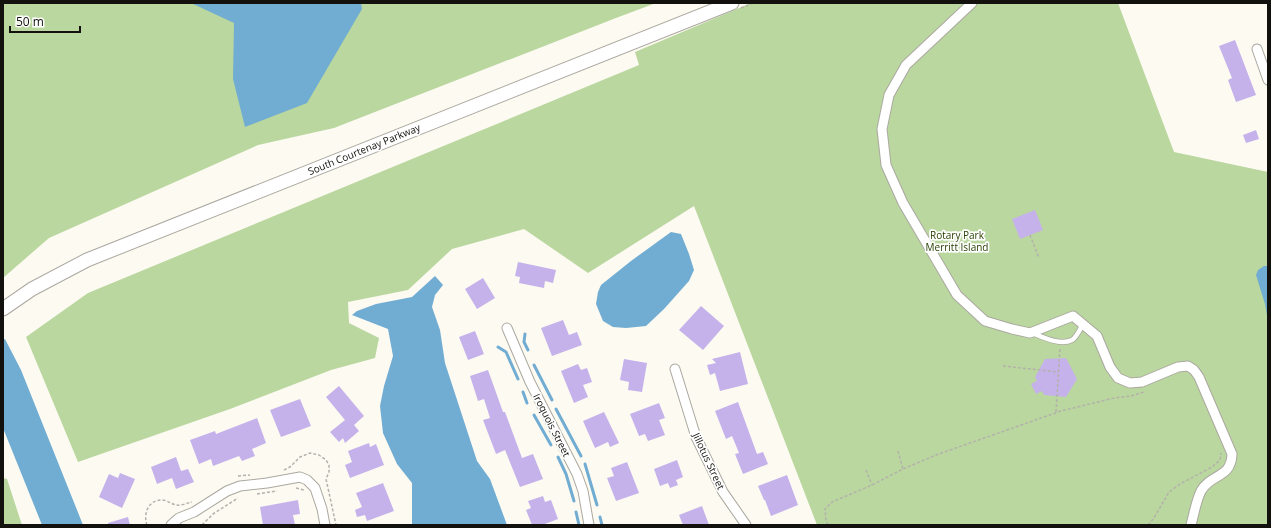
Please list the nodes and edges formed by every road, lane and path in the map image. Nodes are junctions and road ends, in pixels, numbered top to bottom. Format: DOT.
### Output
graph roads {
  1 [pos="732,3"];
  2 [pos="972,3"];
  3 [pos="1257,49"];
  4 [pos="1268,80"];
  5 [pos="1030,235"];
  6 [pos="1039,258"];
  7 [pos="3,309"];
  8 [pos="1083,324"];
  9 [pos="507,328"];
  10 [pos="1030,333"];
  11 [pos="1060,342"];
  12 [pos="1003,366"];
  13 [pos="675,369"];
  14 [pos="1058,372"];
  15 [pos="1144,391"];
  16 [pos="1056,413"];
  17 [pos="898,451"];
  18 [pos="1222,451"];
  19 [pos="903,469"];
  20 [pos="866,470"];
  21 [pos="872,485"];
  22 [pos="295,488"];
  23 [pos="282,490"];
  24 [pos="307,492"];
  25 [pos="254,494"];
  26 [pos="243,495"];
  27 [pos="171,525"];
  28 [pos="202,525"];
  29 [pos="325,525"];
  30 [pos="589,525"];
  31 [pos="746,525"];
  32 [pos="828,525"];
  33 [pos="1148,525"];
  34 [pos="1191,525"];
  1 -- 7 [label="main road, South Courtenay Parkway"];
  2 -- 10 [label="street"];
  3 -- 4 [label="street"];
  5 -- 6 [label="path"];
  8 -- 10 [label="street"];
  8 -- 11 [label="lane"];
  8 -- 34 [label="street"];
  9 -- 30 [label="street, Iroquois Street"];
  10 -- 11 [label="lane"];
  11 -- 14 [label="path"];
  12 -- 14 [label="path"];
  13 -- 31 [label="street, Jillotus Street"];
  14 -- 16 [label="path"];
  15 -- 16 [label="path"];
  16 -- 19 [label="path"];
  17 -- 19 [label="path"];
  18 -- 33 [label="path"];
  19 -- 21 [label="path"];
  20 -- 21 [label="path"];
  21 -- 32 [label="path"];
  22 -- 24 [label="path"];
  23 -- 25 [label="path"];
  26 -- 28 [label="path"];
  27 -- 29 [label="street"];
}
